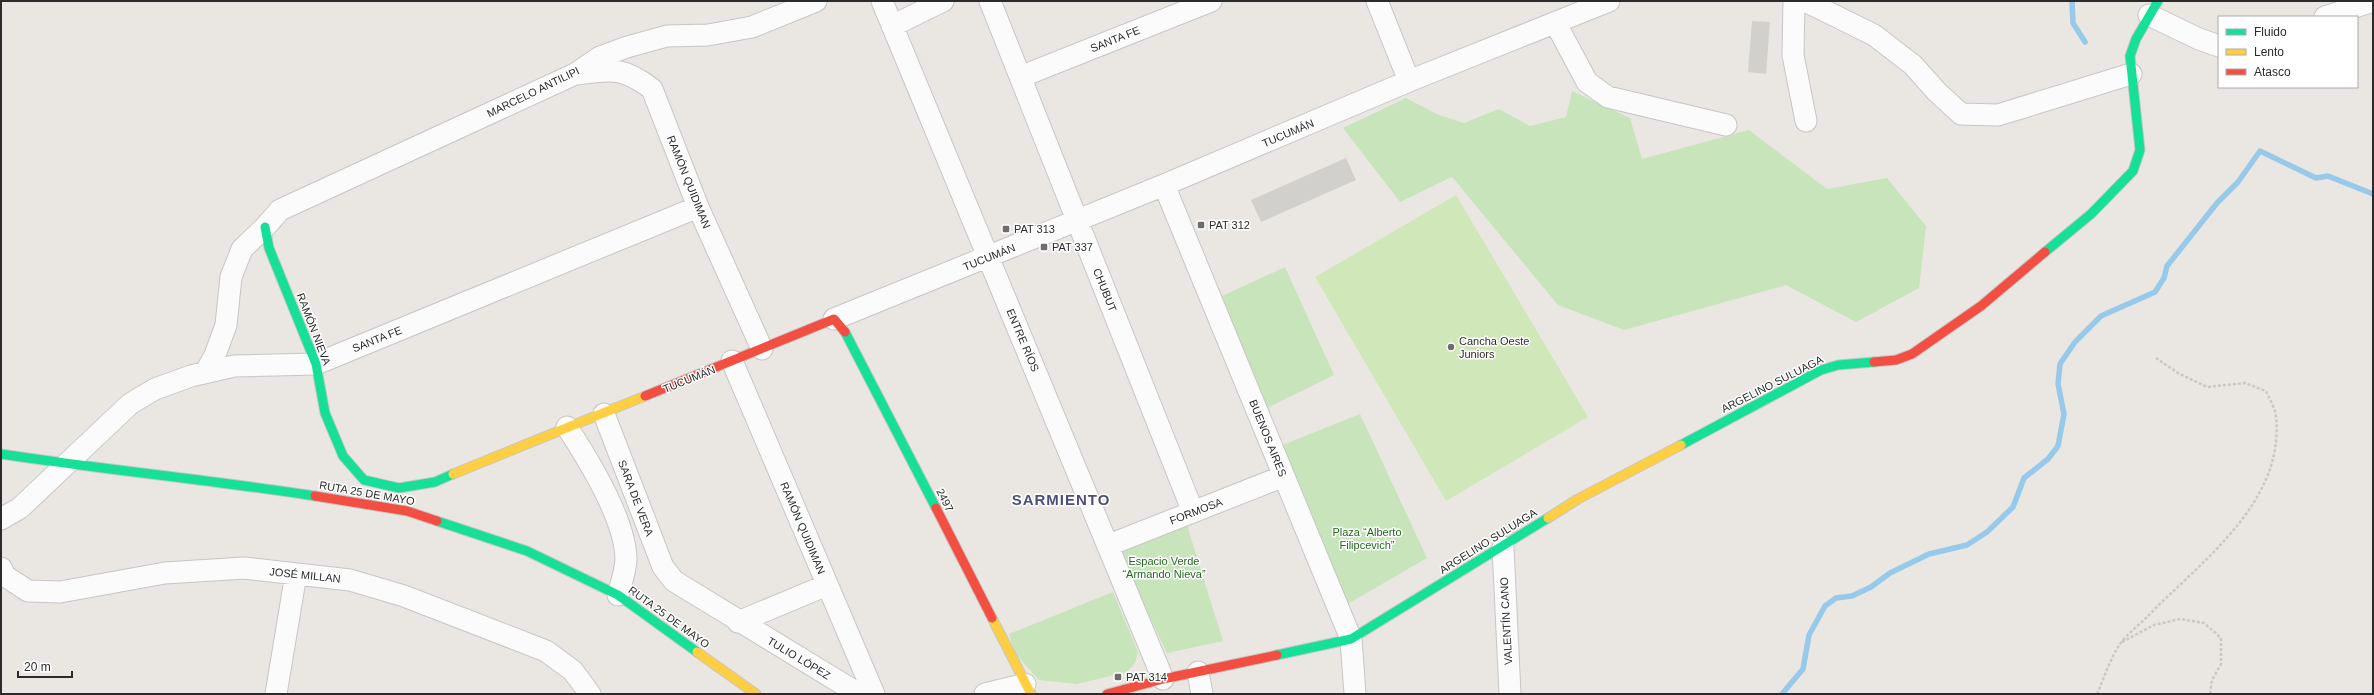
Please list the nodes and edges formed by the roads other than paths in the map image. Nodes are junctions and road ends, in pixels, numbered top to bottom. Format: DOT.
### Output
graph roads {
  1 [pos="816,1"];
  2 [pos="882,1"];
  3 [pos="943,1"];
  4 [pos="990,1"];
  5 [pos="1211,1"];
  6 [pos="1377,1"];
  7 [pos="1609,1"];
  8 [pos="1794,1"];
  9 [pos="1805,1"];
  10 [pos="2373,1"];
  11 [pos="2154,8"];
  12 [pos="2328,16"];
  13 [pos="1556,24"];
  14 [pos="892,26"];
  15 [pos="2218,46"];
  16 [pos="575,74"];
  17 [pos="2131,74"];
  18 [pos="1020,77"];
  19 [pos="1409,82"];
  20 [pos="1806,121"];
  21 [pos="1726,125"];
  22 [pos="1164,185"];
  23 [pos="698,207"];
  24 [pos="1078,221"];
  25 [pos="266,228"];
  26 [pos="989,257"];
  27 [pos="834,319"];
  28 [pos="762,349"];
  29 [pos="732,361"];
  30 [pos="316,364"];
  31 [pos="205,373"];
  32 [pos="604,414"];
  33 [pos="567,427"];
  34 [pos="1,454"];
  35 [pos="66,464"];
  36 [pos="1284,476"];
  37 [pos="364,480"];
  38 [pos="1193,512"];
  39 [pos="1,520"];
  40 [pos="1108,545"];
  41 [pos="1503,547"];
  42 [pos="1,568"];
  43 [pos="296,574"];
  44 [pos="674,581"];
  45 [pos="828,584"];
  46 [pos="618,596"];
  47 [pos="738,622"];
  48 [pos="1351,639"];
  49 [pos="1198,672"];
  50 [pos="1163,679"];
  51 [pos="1028,689"];
  52 [pos="276,694"];
  53 [pos="590,694"];
  54 [pos="756,694"];
  55 [pos="859,694"];
  56 [pos="874,694"];
  57 [pos="985,694"];
  58 [pos="1107,694"];
  59 [pos="1202,694"];
  60 [pos="1355,694"];
  61 [pos="1510,694"];
  1 -- 16 [label="street, MARCELO ANTILIPI"];
  2 -- 14 [label="street, ENTRE RÍOS"];
  3 -- 14 [label="street"];
  4 -- 18 [label="street, CHUBUT"];
  5 -- 18 [label="street, SANTA FE"];
  6 -- 19 [label="street"];
  7 -- 13 [label="street, TUCUMÁN"];
  8 -- 20 [label="street"];
  9 -- 17 [label="street"];
  10 -- 12 [label="street"];
  11 -- 15 [label="street"];
  11 -- 17 [label="street, ARGELINO SULUAGA"];
  13 -- 19 [label="street, TUCUMÁN"];
  13 -- 21 [label="street"];
  14 -- 26 [label="street, ENTRE RÍOS"];
  16 -- 23 [label="street, RAMÓN QUIDIMAN"];
  16 -- 25 [label="street, MARCELO ANTILIPI"];
  17 -- 41 [label="street, ARGELINO SULUAGA"];
  18 -- 24 [label="street, CHUBUT"];
  19 -- 22 [label="street, TUCUMÁN"];
  22 -- 24 [label="street, TUCUMÁN"];
  22 -- 36 [label="street, BUENOS AIRES"];
  23 -- 28 [label="street, RAMÓN QUIDIMAN"];
  23 -- 30 [label="street, SANTA FE"];
  24 -- 26 [label="street, TUCUMÁN"];
  24 -- 38 [label="street, CHUBUT"];
  25 -- 30 [label="street, RAMÓN NIEVA"];
  25 -- 31 [label="street, MARCELO ANTILIPI"];
  26 -- 27 [label="street, TUCUMÁN"];
  26 -- 40 [label="street, ENTRE RÍOS"];
  27 -- 28 [label="street, TUCUMÁN"];
  27 -- 51 [label="street, 2497"];
  28 -- 29 [label="street, TUCUMÁN"];
  29 -- 32 [label="street, TUCUMÁN"];
  29 -- 45 [label="street, RAMÓN QUIDIMAN"];
  30 -- 31 [label="street, SANTA FE"];
  30 -- 37 [label="street, RAMÓN NIEVA"];
  31 -- 35 [label="street, SANTA FE"];
  32 -- 33 [label="street, TUCUMÁN"];
  32 -- 44 [label="street, SARA DE VERA"];
  33 -- 37 [label="street, TUCUMÁN"];
  33 -- 46 [label="street"];
  34 -- 35 [label="street, RUTA 25 DE MAYO"];
  35 -- 39 [label="street, SANTA FE"];
  35 -- 46 [label="street, RUTA 25 DE MAYO"];
  36 -- 38 [label="street, FORMOSA"];
  36 -- 48 [label="street, BUENOS AIRES"];
  38 -- 40 [label="street, FORMOSA"];
  40 -- 50 [label="street, ENTRE RÍOS"];
  41 -- 48 [label="street, ARGELINO SULUAGA"];
  41 -- 61 [label="street, VALENTÍN CANO"];
  42 -- 43 [label="street, JOSÉ MILLAN"];
  43 -- 52 [label="street"];
  43 -- 53 [label="street, JOSÉ MILLAN"];
  44 -- 47 [label="street, TULIO LÓPEZ"];
  45 -- 47 [label="street"];
  45 -- 56 [label="street, RAMÓN QUIDIMAN"];
  46 -- 54 [label="street, RUTA 25 DE MAYO"];
  47 -- 55 [label="street, TULIO LÓPEZ"];
  48 -- 49 [label="street, ARGELINO SULUAGA"];
  48 -- 60 [label="street, BUENOS AIRES"];
  49 -- 50 [label="street, ARGELINO SULUAGA"];
  49 -- 59 [label="street"];
  50 -- 58 [label="street, ARGELINO SULUAGA"];
  51 -- 57 [label="street"];
}
